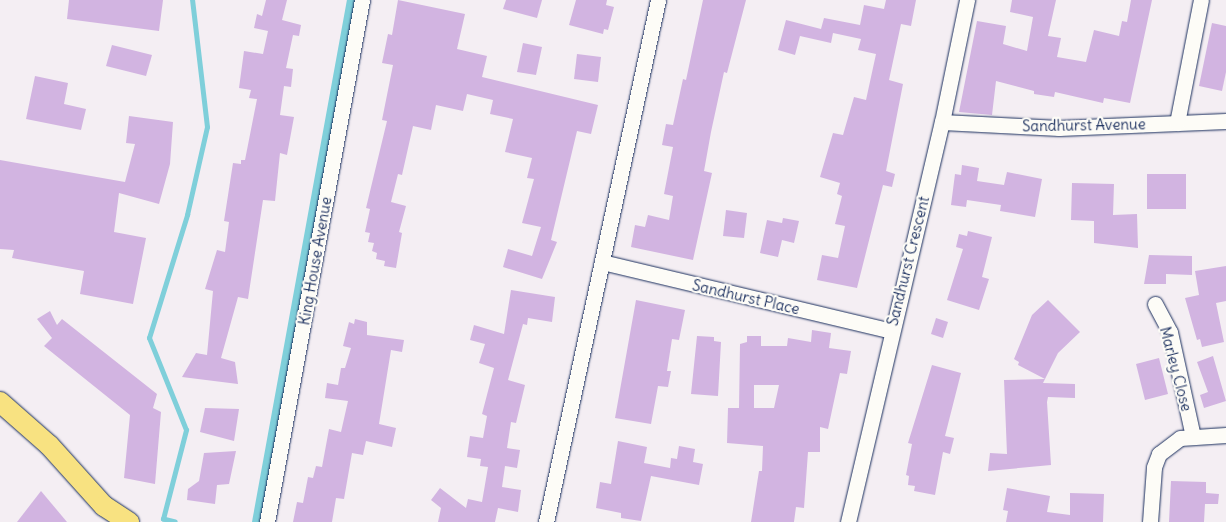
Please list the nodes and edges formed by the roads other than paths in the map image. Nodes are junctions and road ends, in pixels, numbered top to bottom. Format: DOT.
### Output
graph roads {
  1 [pos="362,0"];
  2 [pos="658,0"];
  3 [pos="967,0"];
  4 [pos="1201,0"];
  5 [pos="1226,121"];
  6 [pos="942,122"];
  7 [pos="1177,123"];
  8 [pos="602,262"];
  9 [pos="1154,304"];
  10 [pos="891,331"];
  11 [pos="0,402"];
  12 [pos="1226,435"];
  13 [pos="1193,437"];
  14 [pos="129,522"];
  15 [pos="267,522"];
  16 [pos="546,522"];
  17 [pos="848,522"];
  18 [pos="1150,522"];
  1 -- 15 [label="street, King House Avenue"];
  2 -- 8 [label="street"];
  3 -- 6 [label="street, Sandhurst Crescent"];
  4 -- 7 [label="street"];
  5 -- 7 [label="street, Sandhurst Avenue"];
  6 -- 7 [label="street, Sandhurst Avenue"];
  6 -- 10 [label="street, Sandhurst Crescent"];
  8 -- 10 [label="street, Sandhurst Place"];
  8 -- 16 [label="street"];
  9 -- 13 [label="street, Marley Close"];
  10 -- 17 [label="street, Sandhurst Crescent"];
  11 -- 14 [label="main road"];
  12 -- 13 [label="street"];
  13 -- 18 [label="street"];
}
